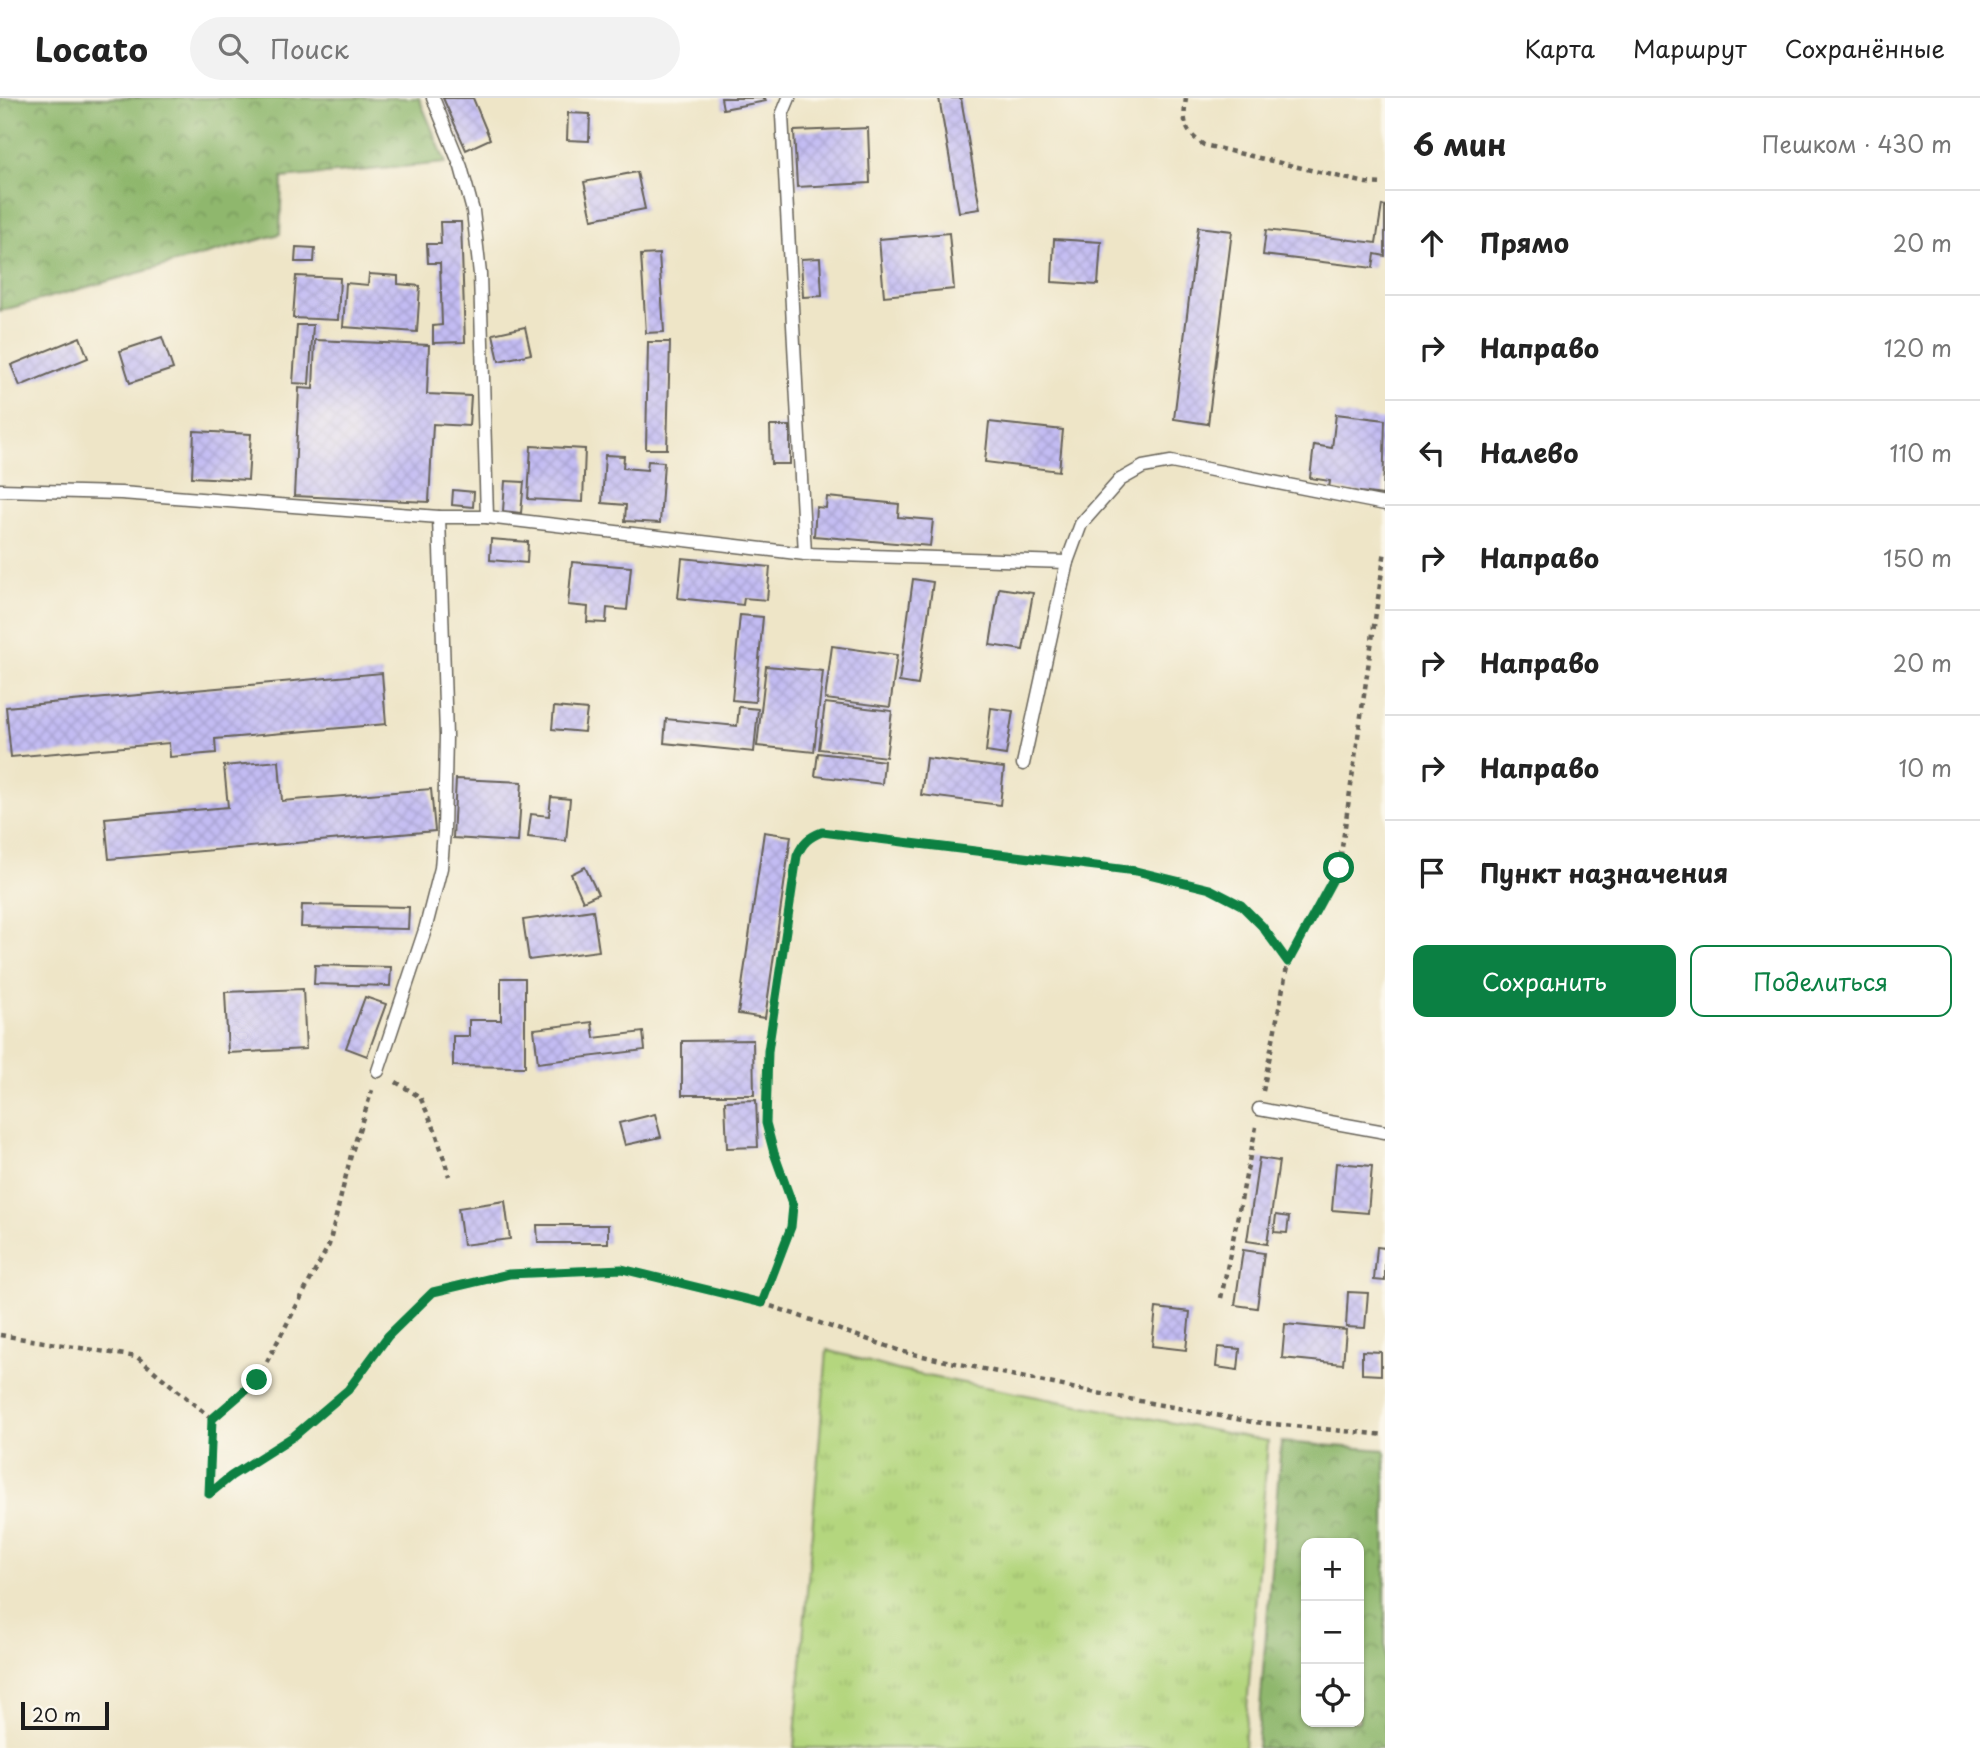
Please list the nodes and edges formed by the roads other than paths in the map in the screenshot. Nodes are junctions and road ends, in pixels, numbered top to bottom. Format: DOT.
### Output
graph roads {
  1 [pos="433,98"];
  2 [pos="789,98"];
  3 [pos="0,490"];
  4 [pos="1385,504"];
  5 [pos="439,517"];
  6 [pos="488,517"];
  7 [pos="804,554"];
  8 [pos="1067,562"];
  9 [pos="1023,764"];
  10 [pos="378,1071"];
  11 [pos="1259,1110"];
  12 [pos="1385,1132"];
  1 -- 6 [label="lane"];
  2 -- 7 [label="lane"];
  3 -- 5 [label="lane"];
  4 -- 8 [label="lane"];
  5 -- 6 [label="lane"];
  5 -- 10 [label="lane"];
  6 -- 7 [label="lane"];
  7 -- 8 [label="lane"];
  8 -- 9 [label="lane"];
  11 -- 12 [label="lane"];
}
